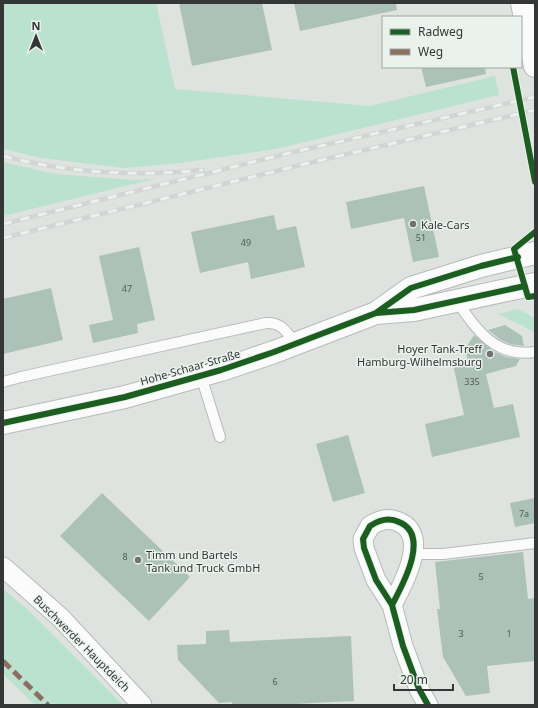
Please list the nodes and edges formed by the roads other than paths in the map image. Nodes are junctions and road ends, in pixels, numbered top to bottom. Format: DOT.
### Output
graph roads {
  1 [pos="522,3"];
  2 [pos="534,52"];
  3 [pos="535,253"];
  4 [pos="535,284"];
  5 [pos="456,300"];
  6 [pos="376,313"];
  7 [pos="296,344"];
  8 [pos="535,352"];
  9 [pos="201,376"];
  10 [pos="3,382"];
  11 [pos="3,423"];
  12 [pos="220,437"];
  13 [pos="535,543"];
  14 [pos="413,554"];
  15 [pos="3,567"];
  16 [pos="392,605"];
  17 [pos="142,705"];
  18 [pos="428,705"];
  1 -- 2 [label="main road"];
  3 -- 6 [label="main road, Hohe-Schaar-Straße"];
  4 -- 5 [label="main road, Hohe-Schaar-Straße"];
  5 -- 6 [label="main road, Hohe-Schaar-Straße"];
  5 -- 8 [label="lane"];
  6 -- 7 [label="main road, Hohe-Schaar-Straße"];
  7 -- 9 [label="main road, Hohe-Schaar-Straße"];
  7 -- 10 [label="lane"];
  9 -- 11 [label="main road, Hohe-Schaar-Straße"];
  9 -- 12 [label="lane"];
  13 -- 14 [label="lane"];
  14 -- 16 [label="street"];
  14 -- 16 [label="street"];
  15 -- 17 [label="street, Buschwerder Hauptdeich"];
  16 -- 18 [label="street"];
}
